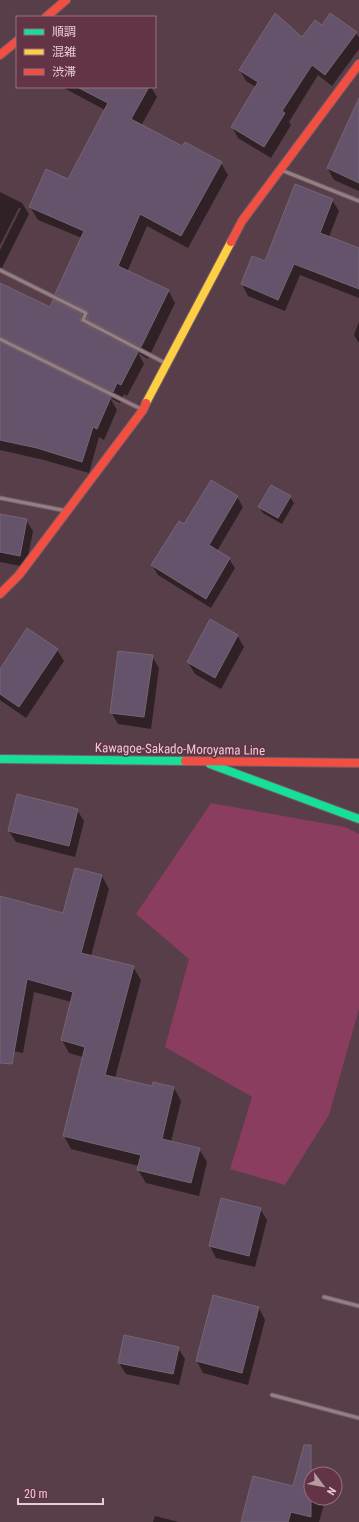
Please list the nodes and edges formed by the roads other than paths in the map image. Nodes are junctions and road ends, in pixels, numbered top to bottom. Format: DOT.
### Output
graph roads {
  1 [pos="66,0"];
  2 [pos="47,16"];
  3 [pos="16,42"];
  4 [pos="0,55"];
  5 [pos="359,64"];
  6 [pos="281,170"];
  7 [pos="359,201"];
  8 [pos="0,270"];
  9 [pos="0,339"];
  10 [pos="168,364"];
  11 [pos="143,410"];
  12 [pos="0,498"];
  13 [pos="67,511"];
  14 [pos="0,594"];
  15 [pos="0,759"];
  16 [pos="202,761"];
  17 [pos="359,763"];
  18 [pos="359,819"];
  19 [pos="324,1297"];
  20 [pos="359,1306"];
  21 [pos="272,1395"];
  22 [pos="359,1418"];
  1 -- 2 [label="street"];
  3 -- 4 [label="street"];
  5 -- 6 [label="street"];
  6 -- 7 [label="lane"];
  6 -- 10 [label="street"];
  8 -- 10 [label="lane"];
  9 -- 11 [label="lane"];
  10 -- 11 [label="street"];
  11 -- 13 [label="street"];
  12 -- 13 [label="lane"];
  13 -- 14 [label="street"];
  15 -- 16 [label="street, Kawagoe-Sakado-Moroyama Line"];
  16 -- 17 [label="street, Kawagoe-Sakado-Moroyama Line"];
  16 -- 18 [label="street"];
  19 -- 20 [label="lane"];
  21 -- 22 [label="lane"];
}
